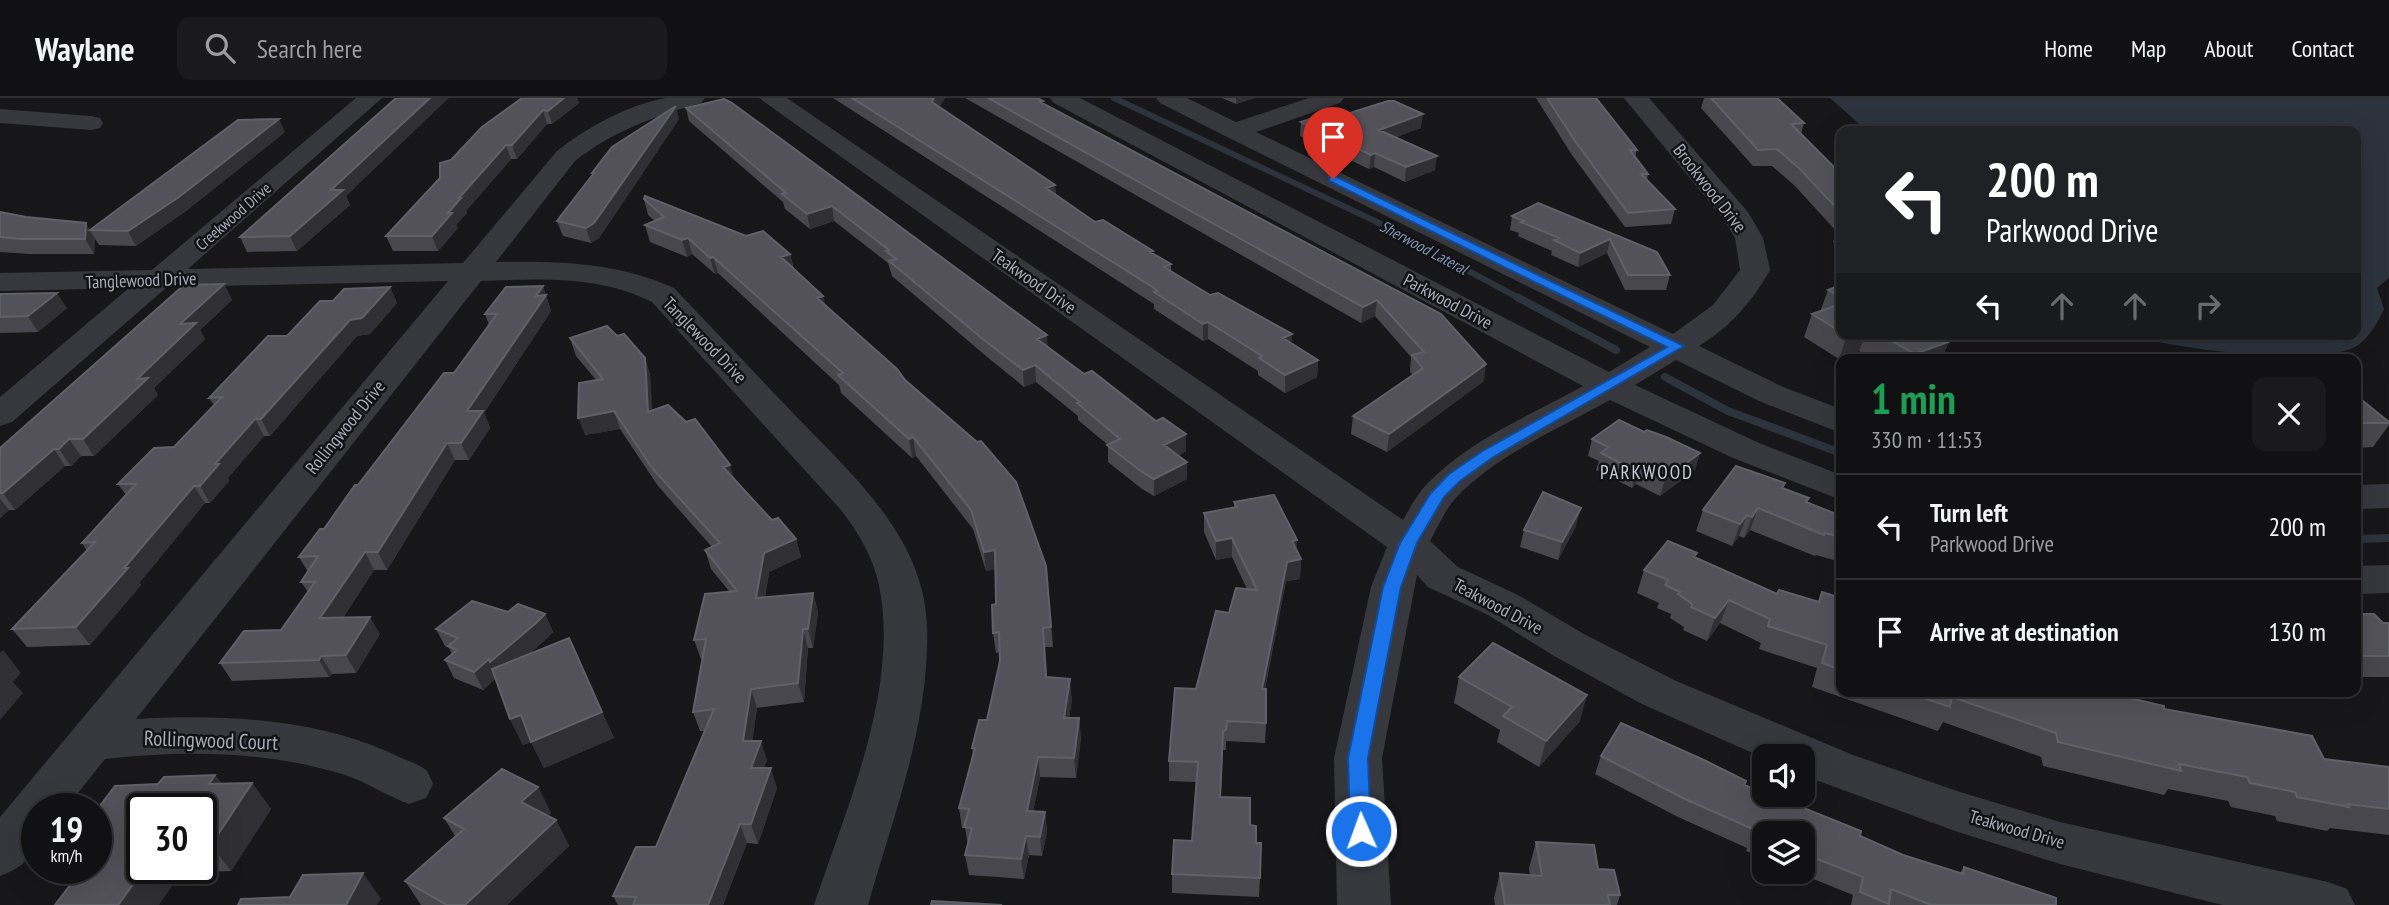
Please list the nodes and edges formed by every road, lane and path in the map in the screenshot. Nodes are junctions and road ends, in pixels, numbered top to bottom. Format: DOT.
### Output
graph roads {
  1 [pos="370,98"];
  2 [pos="693,98"];
  3 [pos="772,98"];
  4 [pos="1062,98"];
  5 [pos="1168,98"];
  6 [pos="1332,98"];
  7 [pos="1636,98"];
  8 [pos="0,116"];
  9 [pos="91,123"];
  10 [pos="1234,131"];
  11 [pos="472,271"];
  12 [pos="158,279"];
  13 [pos="0,282"];
  14 [pos="1669,351"];
  15 [pos="1616,382"];
  16 [pos="0,415"];
  17 [pos="1836,420"];
  18 [pos="1836,486"];
  19 [pos="2389,496"];
  20 [pos="2361,497"];
  21 [pos="1409,543"];
  22 [pos="2389,579"];
  23 [pos="2361,580"];
  24 [pos="90,742"];
  25 [pos="409,784"];
  26 [pos="0,854"];
  27 [pos="841,905"];
  28 [pos="1364,905"];
  29 [pos="2328,905"];
  1 -- 12 [label="street, Creekwood Drive"];
  2 -- 11 [label="street, Rollingwood Drive"];
  3 -- 21 [label="street, Teakwood Drive"];
  4 -- 15 [label="street, Parkwood Drive"];
  5 -- 10 [label="street"];
  6 -- 10 [label="street"];
  7 -- 14 [label="street, Brookwood Drive"];
  8 -- 9 [label="street"];
  10 -- 14 [label="street"];
  11 -- 12 [label="street, Tanglewood Drive"];
  11 -- 24 [label="street, Rollingwood Drive"];
  11 -- 27 [label="street, Tanglewood Drive"];
  12 -- 13 [label="street, Tanglewood Drive"];
  12 -- 16 [label="street, Creekwood Drive"];
  14 -- 15 [label="street, Brookwood Drive"];
  14 -- 17 [label="street"];
  15 -- 18 [label="street, Parkwood Drive"];
  15 -- 21 [label="street, Brookwood Drive"];
  19 -- 20 [label="street"];
  21 -- 28 [label="street, Brookwood Drive"];
  21 -- 29 [label="street, Teakwood Drive"];
  22 -- 23 [label="street"];
  24 -- 25 [label="street, Rollingwood Court"];
  24 -- 26 [label="street, Rollingwood Drive"];
}
